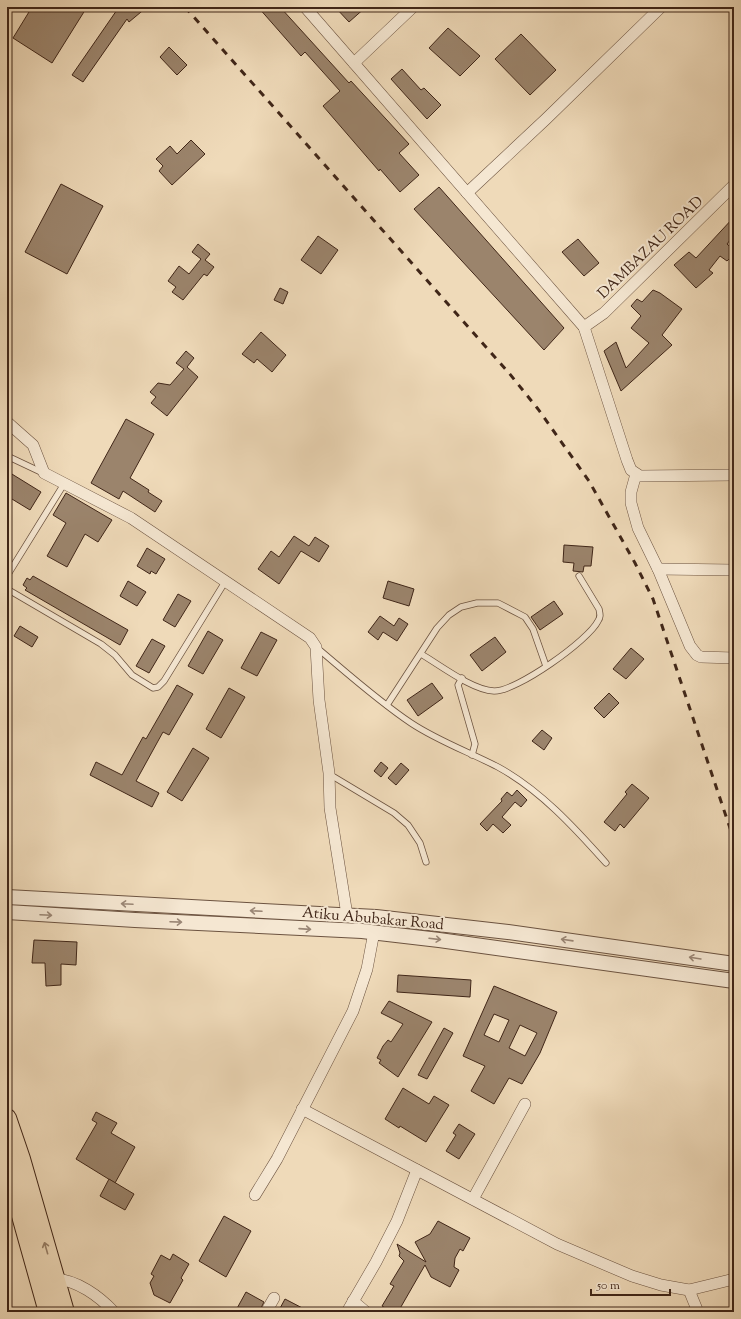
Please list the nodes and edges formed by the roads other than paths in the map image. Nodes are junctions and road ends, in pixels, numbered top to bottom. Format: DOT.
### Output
graph roads {
  1 [pos="305,7"];
  2 [pos="413,7"];
  3 [pos="661,7"];
  4 [pos="354,63"];
  5 [pos="734,185"];
  6 [pos="467,193"];
  7 [pos="584,327"];
  8 [pos="7,422"];
  9 [pos="7,456"];
  10 [pos="44,473"];
  11 [pos="636,474"];
  12 [pos="734,475"];
  13 [pos="64,484"];
  14 [pos="658,569"];
  15 [pos="734,570"];
  16 [pos="7,576"];
  17 [pos="580,576"];
  18 [pos="225,582"];
  19 [pos="7,589"];
  20 [pos="316,647"];
  21 [pos="421,654"];
  22 [pos="734,658"];
  23 [pos="546,666"];
  24 [pos="462,678"];
  25 [pos="387,705"];
  26 [pos="472,755"];
  27 [pos="329,773"];
  28 [pos="426,862"];
  29 [pos="606,863"];
  30 [pos="7,897"];
  31 [pos="7,912"];
  32 [pos="347,915"];
  33 [pos="374,932"];
  34 [pos="734,964"];
  35 [pos="734,981"];
  36 [pos="525,1104"];
  37 [pos="302,1110"];
  38 [pos="7,1118"];
  39 [pos="7,1168"];
  40 [pos="417,1170"];
  41 [pos="255,1195"];
  42 [pos="474,1199"];
  43 [pos="55,1279"];
  44 [pos="734,1279"];
  45 [pos="689,1290"];
  46 [pos="274,1298"];
  47 [pos="353,1300"];
  48 [pos="48,1312"];
  49 [pos="65,1312"];
  50 [pos="114,1312"];
  51 [pos="266,1312"];
  52 [pos="347,1312"];
  53 [pos="366,1312"];
  54 [pos="698,1312"];
  1 -- 4 [label="street"];
  2 -- 4 [label="street"];
  3 -- 6 [label="street"];
  4 -- 6 [label="street"];
  5 -- 7 [label="street, DAMBAZAU ROAD"];
  6 -- 7 [label="street"];
  7 -- 11 [label="street"];
  8 -- 10 [label="street"];
  9 -- 10 [label="lane"];
  10 -- 13 [label="street"];
  11 -- 12 [label="street"];
  11 -- 14 [label="street"];
  13 -- 16 [label="lane"];
  13 -- 18 [label="street"];
  14 -- 15 [label="street"];
  14 -- 22 [label="street"];
  17 -- 23 [label="lane"];
  18 -- 19 [label="lane"];
  18 -- 20 [label="street"];
  20 -- 25 [label="lane"];
  20 -- 27 [label="street"];
  21 -- 23 [label="lane"];
  21 -- 24 [label="lane"];
  21 -- 25 [label="lane"];
  23 -- 24 [label="lane"];
  24 -- 26 [label="lane"];
  25 -- 26 [label="lane"];
  26 -- 29 [label="lane"];
  27 -- 28 [label="lane"];
  27 -- 32 [label="street"];
  32 -- 30 [label="street, one-way"];
  31 -- 33 [label="street, Atiku Abubakar Road, one-way"];
  34 -- 32 [label="street, one-way"];
  33 -- 35 [label="street, Atiku Abubakar Road, one-way"];
  33 -- 37 [label="street"];
  36 -- 42 [label="street"];
  37 -- 40 [label="street"];
  37 -- 41 [label="street"];
  43 -- 38 [label="main road, one-way"];
  39 -- 48 [label="main road"];
  40 -- 42 [label="street"];
  40 -- 47 [label="street"];
  42 -- 45 [label="street"];
  43 -- 49 [label="main road"];
  43 -- 50 [label="street"];
  44 -- 45 [label="street"];
  45 -- 54 [label="street"];
  46 -- 51 [label="street"];
  47 -- 52 [label="street"];
  47 -- 53 [label="street"];
}
